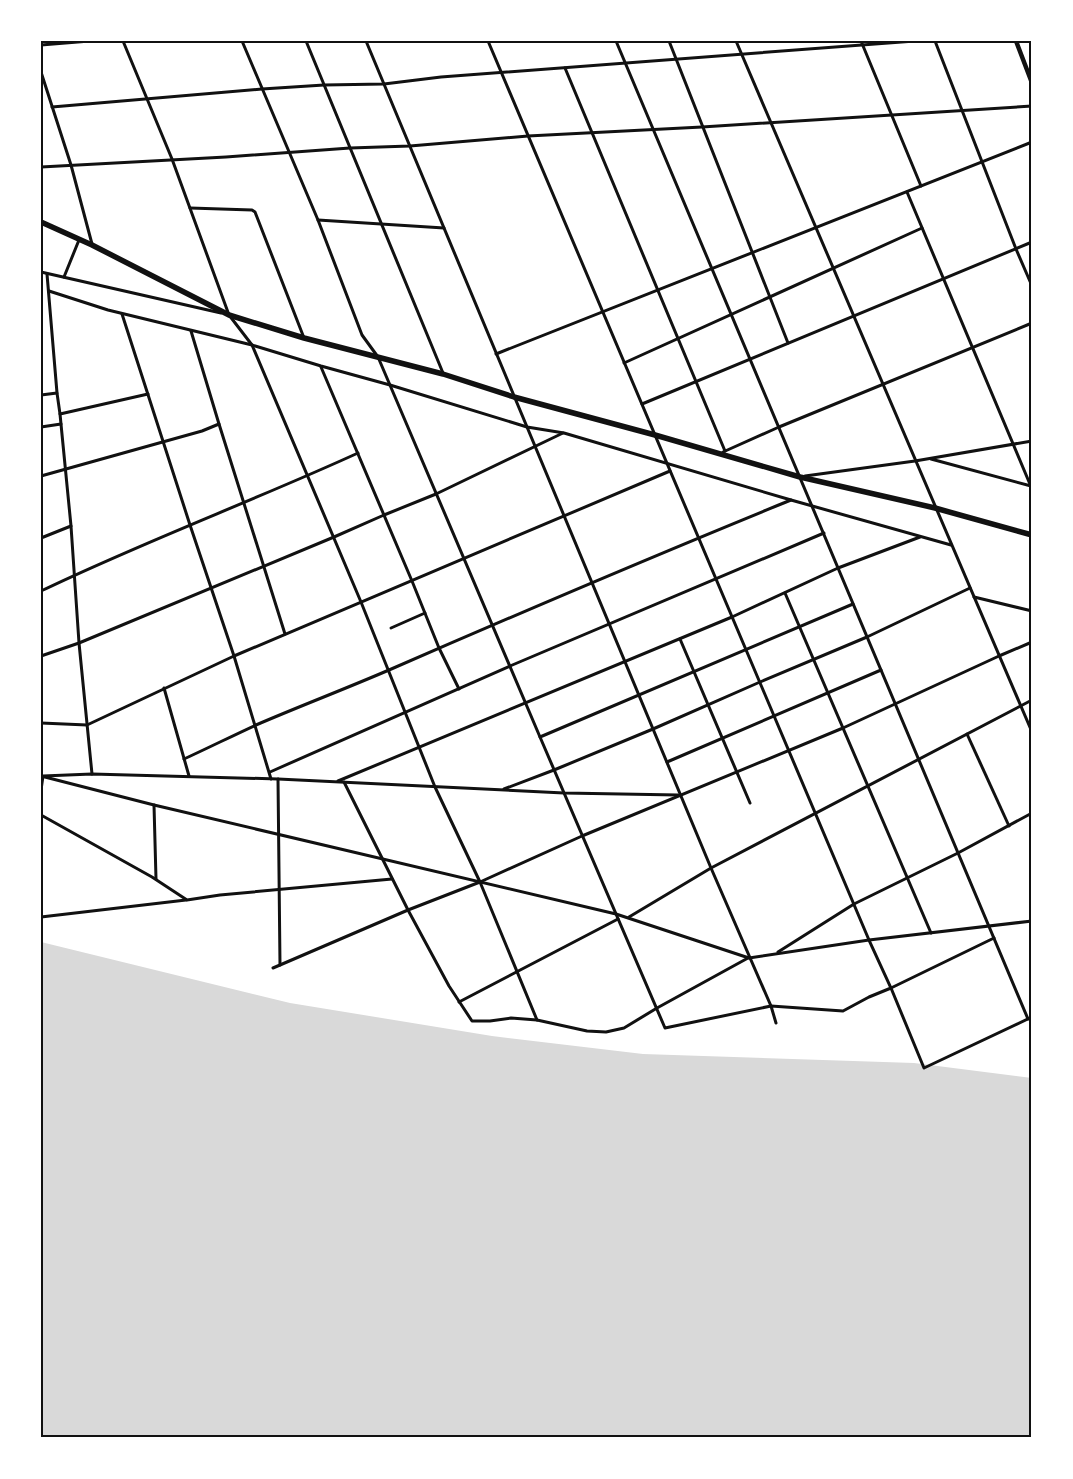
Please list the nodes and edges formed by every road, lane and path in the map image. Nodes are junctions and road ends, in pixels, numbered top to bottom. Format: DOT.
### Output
graph roads {
  1 [pos="90,41"];
  2 [pos="123,41"];
  3 [pos="242,41"];
  4 [pos="306,41"];
  5 [pos="366,41"];
  6 [pos="488,41"];
  7 [pos="616,41"];
  8 [pos="669,41"];
  9 [pos="736,41"];
  10 [pos="915,41"];
  11 [pos="935,41"];
  12 [pos="1016,41"];
  13 [pos="862,43"];
  14 [pos="41,45"];
  15 [pos="742,55"];
  16 [pos="676,59"];
  17 [pos="626,63"];
  18 [pos="565,68"];
  19 [pos="41,72"];
  20 [pos="502,73"];
  21 [pos="1032,83"];
  22 [pos="384,84"];
  23 [pos="324,85"];
  24 [pos="262,89"];
  25 [pos="147,99"];
  26 [pos="1032,106"];
  27 [pos="52,107"];
  28 [pos="962,110"];
  29 [pos="892,114"];
  30 [pos="770,122"];
  31 [pos="702,127"];
  32 [pos="654,130"];
  33 [pos="592,133"];
  34 [pos="528,136"];
  35 [pos="1032,142"];
  36 [pos="410,146"];
  37 [pos="350,148"];
  38 [pos="288,152"];
  39 [pos="172,159"];
  40 [pos="982,162"];
  41 [pos="71,165"];
  42 [pos="41,167"];
  43 [pos="920,186"];
  44 [pos="907,192"];
  45 [pos="190,208"];
  46 [pos="318,220"];
  47 [pos="41,222"];
  48 [pos="382,224"];
  49 [pos="444,228"];
  50 [pos="816,228"];
  51 [pos="922,228"];
  52 [pos="79,239"];
  53 [pos="1032,242"];
  54 [pos="92,245"];
  55 [pos="1016,249"];
  56 [pos="752,253"];
  57 [pos="832,268"];
  58 [pos="712,269"];
  59 [pos="41,272"];
  60 [pos="48,274"];
  61 [pos="64,277"];
  62 [pos="943,279"];
  63 [pos="1032,286"];
  64 [pos="49,291"];
  65 [pos="658,291"];
  66 [pos="769,297"];
  67 [pos="603,312"];
  68 [pos="122,314"];
  69 [pos="731,314"];
  70 [pos="229,315"];
  71 [pos="853,316"];
  72 [pos="1032,323"];
  73 [pos="192,331"];
  74 [pos="304,338"];
  75 [pos="677,338"];
  76 [pos="788,343"];
  77 [pos="252,345"];
  78 [pos="972,348"];
  79 [pos="496,354"];
  80 [pos="378,357"];
  81 [pos="750,359"];
  82 [pos="624,363"];
  83 [pos="321,366"];
  84 [pos="443,374"];
  85 [pos="696,382"];
  86 [pos="390,384"];
  87 [pos="883,385"];
  88 [pos="57,393"];
  89 [pos="148,394"];
  90 [pos="41,395"];
  91 [pos="514,397"];
  92 [pos="642,404"];
  93 [pos="60,414"];
  94 [pos="61,424"];
  95 [pos="219,424"];
  96 [pos="41,427"];
  97 [pos="779,427"];
  98 [pos="527,428"];
  99 [pos="564,433"];
  100 [pos="655,435"];
  101 [pos="1032,441"];
  102 [pos="164,442"];
  103 [pos="1012,444"];
  104 [pos="535,447"];
  105 [pos="722,452"];
  106 [pos="358,453"];
  107 [pos="930,458"];
  108 [pos="916,461"];
  109 [pos="668,464"];
  110 [pos="66,469"];
  111 [pos="670,471"];
  112 [pos="41,476"];
  113 [pos="307,476"];
  114 [pos="800,477"];
  115 [pos="1031,487"];
  116 [pos="436,494"];
  117 [pos="791,500"];
  118 [pos="244,502"];
  119 [pos="812,506"];
  120 [pos="935,508"];
  121 [pos="384,515"];
  122 [pos="564,516"];
  123 [pos="190,525"];
  124 [pos="72,526"];
  125 [pos="824,533"];
  126 [pos="1032,535"];
  127 [pos="920,536"];
  128 [pos="41,538"];
  129 [pos="334,538"];
  130 [pos="698,538"];
  131 [pos="951,545"];
  132 [pos="464,559"];
  133 [pos="265,566"];
  134 [pos="838,568"];
  135 [pos="74,575"];
  136 [pos="716,578"];
  137 [pos="412,581"];
  138 [pos="592,584"];
  139 [pos="212,588"];
  140 [pos="970,588"];
  141 [pos="41,591"];
  142 [pos="785,593"];
  143 [pos="974,597"];
  144 [pos="361,602"];
  145 [pos="853,604"];
  146 [pos="1032,611"];
  147 [pos="425,613"];
  148 [pos="732,617"];
  149 [pos="492,624"];
  150 [pos="609,625"];
  151 [pos="800,627"];
  152 [pos="391,628"];
  153 [pos="285,634"];
  154 [pos="867,637"];
  155 [pos="680,638"];
  156 [pos="1032,642"];
  157 [pos="79,643"];
  158 [pos="439,648"];
  159 [pos="746,650"];
  160 [pos="41,656"];
  161 [pos="234,656"];
  162 [pos="999,656"];
  163 [pos="814,660"];
  164 [pos="625,662"];
  165 [pos="510,666"];
  166 [pos="388,670"];
  167 [pos="881,670"];
  168 [pos="694,672"];
  169 [pos="760,682"];
  170 [pos="164,688"];
  171 [pos="458,689"];
  172 [pos="828,693"];
  173 [pos="639,696"];
  174 [pos="1032,700"];
  175 [pos="525,702"];
  176 [pos="896,704"];
  177 [pos="708,705"];
  178 [pos="1020,706"];
  179 [pos="405,713"];
  180 [pos="774,716"];
  181 [pos="41,724"];
  182 [pos="87,725"];
  183 [pos="255,726"];
  184 [pos="843,728"];
  185 [pos="653,729"];
  186 [pos="1032,732"];
  187 [pos="967,734"];
  188 [pos="540,737"];
  189 [pos="722,738"];
  190 [pos="420,747"];
  191 [pos="789,751"];
  192 [pos="184,759"];
  193 [pos="919,760"];
  194 [pos="667,762"];
  195 [pos="554,770"];
  196 [pos="270,772"];
  197 [pos="737,772"];
  198 [pos="92,774"];
  199 [pos="42,776"];
  200 [pos="189,777"];
  201 [pos="271,779"];
  202 [pos="278,780"];
  203 [pos="335,782"];
  204 [pos="344,782"];
  205 [pos="868,786"];
  206 [pos="436,787"];
  207 [pos="41,790"];
  208 [pos="502,790"];
  209 [pos="564,793"];
  210 [pos="680,795"];
  211 [pos="750,803"];
  212 [pos="154,805"];
  213 [pos="815,813"];
  214 [pos="1032,813"];
  215 [pos="41,815"];
  216 [pos="1009,826"];
  217 [pos="279,834"];
  218 [pos="582,836"];
  219 [pos="958,853"];
  220 [pos="382,859"];
  221 [pos="711,868"];
  222 [pos="907,878"];
  223 [pos="392,879"];
  224 [pos="156,880"];
  225 [pos="480,882"];
  226 [pos="279,890"];
  227 [pos="186,900"];
  228 [pos="854,904"];
  229 [pos="408,910"];
  230 [pos="616,914"];
  231 [pos="41,917"];
  232 [pos="628,917"];
  233 [pos="618,919"];
  234 [pos="1032,921"];
  235 [pos="989,926"];
  236 [pos="931,933"];
  237 [pos="994,938"];
  238 [pos="869,940"];
  239 [pos="776,953"];
  240 [pos="749,958"];
  241 [pos="280,965"];
  242 [pos="273,968"];
  243 [pos="518,971"];
  244 [pos="892,988"];
  245 [pos="459,1002"];
  246 [pos="771,1006"];
  247 [pos="657,1008"];
  248 [pos="1030,1018"];
  249 [pos="537,1020"];
  250 [pos="776,1023"];
  1 -- 14 [label="street"];
  2 -- 25 [label="street"];
  3 -- 24 [label="street"];
  4 -- 23 [label="street"];
  5 -- 22 [label="street"];
  6 -- 20 [label="street"];
  7 -- 17 [label="street"];
  8 -- 16 [label="street"];
  9 -- 15 [label="street"];
  10 -- 13 [label="street"];
  11 -- 28 [label="street"];
  12 -- 21 [label="street"];
  13 -- 15 [label="street"];
  13 -- 29 [label="street"];
  15 -- 16 [label="street"];
  15 -- 30 [label="street"];
  16 -- 17 [label="street"];
  16 -- 31 [label="street"];
  17 -- 18 [label="street"];
  17 -- 32 [label="street"];
  18 -- 20 [label="street"];
  18 -- 33 [label="street"];
  19 -- 27 [label="street"];
  20 -- 22 [label="street"];
  20 -- 34 [label="street"];
  22 -- 23 [label="street"];
  22 -- 36 [label="street"];
  23 -- 24 [label="street"];
  23 -- 37 [label="street"];
  24 -- 25 [label="street"];
  24 -- 38 [label="street"];
  25 -- 27 [label="street"];
  25 -- 39 [label="street"];
  26 -- 28 [label="street"];
  27 -- 41 [label="street"];
  28 -- 29 [label="street"];
  28 -- 40 [label="street"];
  29 -- 30 [label="street"];
  29 -- 43 [label="street"];
  30 -- 31 [label="street"];
  30 -- 50 [label="street"];
  31 -- 32 [label="street"];
  31 -- 56 [label="street"];
  32 -- 33 [label="street"];
  32 -- 58 [label="street"];
  33 -- 34 [label="street"];
  33 -- 65 [label="street"];
  34 -- 36 [label="street"];
  34 -- 67 [label="street"];
  35 -- 40 [label="street"];
  36 -- 37 [label="street"];
  36 -- 49 [label="street"];
  37 -- 38 [label="street"];
  37 -- 48 [label="street"];
  38 -- 39 [label="street"];
  38 -- 46 [label="street"];
  39 -- 41 [label="street"];
  39 -- 45 [label="street"];
  40 -- 43 [label="street"];
  40 -- 55 [label="street"];
  41 -- 42 [label="street"];
  41 -- 54 [label="street"];
  43 -- 44 [label="street"];
  44 -- 50 [label="street"];
  44 -- 51 [label="street"];
  45 -- 70 [label="street"];
  45 -- 74 [label="street"];
  46 -- 48 [label="street"];
  46 -- 80 [label="street"];
  47 -- 52 [label="highway"];
  48 -- 49 [label="street"];
  48 -- 84 [label="street"];
  49 -- 79 [label="street"];
  50 -- 56 [label="street"];
  50 -- 57 [label="street"];
  51 -- 57 [label="street"];
  51 -- 62 [label="street"];
  52 -- 54 [label="highway"];
  52 -- 61 [label="street"];
  53 -- 55 [label="street"];
  54 -- 70 [label="highway"];
  55 -- 62 [label="street"];
  55 -- 63 [label="street"];
  56 -- 58 [label="street"];
  56 -- 66 [label="street"];
  57 -- 66 [label="street"];
  57 -- 71 [label="street"];
  58 -- 65 [label="street"];
  58 -- 69 [label="street"];
  59 -- 60 [label="street"];
  60 -- 61 [label="street"];
  60 -- 64 [label="street"];
  61 -- 70 [label="street"];
  62 -- 71 [label="street"];
  62 -- 78 [label="street"];
  64 -- 68 [label="street"];
  64 -- 88 [label="street"];
  65 -- 67 [label="street"];
  65 -- 75 [label="street"];
  66 -- 69 [label="street"];
  66 -- 76 [label="street"];
  67 -- 79 [label="street"];
  67 -- 82 [label="street"];
  68 -- 73 [label="street"];
  68 -- 89 [label="street"];
  69 -- 75 [label="street"];
  69 -- 81 [label="street"];
  70 -- 74 [label="highway"];
  70 -- 77 [label="street"];
  71 -- 76 [label="street"];
  71 -- 87 [label="street"];
  72 -- 78 [label="street"];
  73 -- 77 [label="street"];
  73 -- 95 [label="street"];
  74 -- 80 [label="highway"];
  75 -- 82 [label="street"];
  75 -- 85 [label="street"];
  76 -- 81 [label="street"];
  77 -- 83 [label="street"];
  77 -- 113 [label="street"];
  78 -- 87 [label="street"];
  78 -- 103 [label="street"];
  79 -- 91 [label="street"];
  80 -- 84 [label="highway"];
  80 -- 86 [label="street"];
  81 -- 85 [label="street"];
  81 -- 97 [label="street"];
  82 -- 92 [label="street"];
  83 -- 86 [label="street"];
  83 -- 106 [label="street"];
  84 -- 91 [label="highway"];
  85 -- 92 [label="street"];
  85 -- 105 [label="street"];
  86 -- 98 [label="street"];
  86 -- 116 [label="street"];
  87 -- 97 [label="street"];
  87 -- 108 [label="street"];
  88 -- 90 [label="street"];
  88 -- 93 [label="street"];
  89 -- 93 [label="street"];
  89 -- 102 [label="street"];
  91 -- 98 [label="street"];
  91 -- 100 [label="highway"];
  92 -- 100 [label="street"];
  93 -- 94 [label="street"];
  94 -- 96 [label="street"];
  94 -- 110 [label="street"];
  95 -- 102 [label="street"];
  95 -- 118 [label="street"];
  97 -- 105 [label="street"];
  97 -- 114 [label="street"];
  98 -- 99 [label="street"];
  98 -- 104 [label="street"];
  99 -- 104 [label="street"];
  99 -- 109 [label="street"];
  100 -- 105 [label="highway"];
  100 -- 109 [label="street"];
  101 -- 103 [label="street"];
  102 -- 110 [label="street"];
  102 -- 123 [label="street"];
  103 -- 107 [label="street"];
  103 -- 115 [label="street"];
  104 -- 116 [label="street"];
  104 -- 122 [label="street"];
  105 -- 114 [label="highway"];
  106 -- 113 [label="street"];
  106 -- 121 [label="street"];
  107 -- 108 [label="street"];
  107 -- 115 [label="street"];
  108 -- 114 [label="street"];
  108 -- 120 [label="street"];
  109 -- 111 [label="street"];
  109 -- 117 [label="street"];
  110 -- 112 [label="street"];
  110 -- 124 [label="street"];
  111 -- 122 [label="street"];
  111 -- 130 [label="street"];
  113 -- 118 [label="street"];
  113 -- 129 [label="street"];
  114 -- 119 [label="street"];
  114 -- 120 [label="highway"];
  116 -- 121 [label="street"];
  116 -- 132 [label="street"];
  117 -- 119 [label="street"];
  117 -- 130 [label="street"];
  118 -- 123 [label="street"];
  118 -- 133 [label="street"];
  119 -- 125 [label="street"];
  119 -- 127 [label="street"];
  120 -- 126 [label="highway"];
  120 -- 131 [label="street"];
  121 -- 129 [label="street"];
  121 -- 137 [label="street"];
  122 -- 132 [label="street"];
  122 -- 138 [label="street"];
  123 -- 135 [label="street"];
  123 -- 139 [label="street"];
  124 -- 128 [label="street"];
  124 -- 135 [label="street"];
  125 -- 134 [label="street"];
  125 -- 136 [label="street"];
  127 -- 131 [label="street"];
  127 -- 134 [label="street"];
  129 -- 133 [label="street"];
  129 -- 144 [label="street"];
  130 -- 136 [label="street"];
  130 -- 138 [label="street"];
  131 -- 140 [label="street"];
  132 -- 137 [label="street"];
  132 -- 149 [label="street"];
  133 -- 139 [label="street"];
  133 -- 153 [label="street"];
  134 -- 142 [label="street"];
  134 -- 145 [label="street"];
  135 -- 141 [label="street"];
  135 -- 157 [label="street"];
  136 -- 148 [label="street"];
  136 -- 150 [label="street"];
  137 -- 144 [label="street"];
  137 -- 147 [label="street"];
  138 -- 149 [label="street"];
  138 -- 150 [label="street"];
  139 -- 157 [label="street"];
  139 -- 161 [label="street"];
  140 -- 143 [label="street"];
  140 -- 154 [label="street"];
  142 -- 148 [label="street"];
  142 -- 151 [label="street"];
  143 -- 146 [label="street"];
  143 -- 162 [label="street"];
  144 -- 153 [label="street"];
  144 -- 166 [label="street"];
  145 -- 151 [label="street"];
  145 -- 154 [label="street"];
  147 -- 152 [label="street"];
  147 -- 158 [label="street"];
  148 -- 155 [label="street"];
  148 -- 159 [label="street"];
  149 -- 158 [label="street"];
  149 -- 165 [label="street"];
  150 -- 164 [label="street"];
  150 -- 165 [label="street"];
  151 -- 159 [label="street"];
  151 -- 163 [label="street"];
  153 -- 161 [label="street"];
  154 -- 163 [label="street"];
  154 -- 167 [label="street"];
  155 -- 164 [label="street"];
  155 -- 168 [label="street"];
  156 -- 162 [label="street"];
  157 -- 160 [label="street"];
  157 -- 182 [label="street"];
  158 -- 166 [label="street"];
  158 -- 171 [label="street"];
  159 -- 168 [label="street"];
  159 -- 169 [label="street"];
  161 -- 170 [label="street"];
  161 -- 183 [label="street"];
  162 -- 176 [label="street"];
  162 -- 178 [label="street"];
  163 -- 169 [label="street"];
  163 -- 172 [label="street"];
  164 -- 173 [label="street"];
  164 -- 175 [label="street"];
  165 -- 171 [label="street"];
  165 -- 175 [label="street"];
  166 -- 179 [label="street"];
  166 -- 183 [label="street"];
  167 -- 172 [label="street"];
  167 -- 176 [label="street"];
  168 -- 173 [label="street"];
  168 -- 177 [label="street"];
  169 -- 177 [label="street"];
  169 -- 180 [label="street"];
  170 -- 182 [label="street"];
  170 -- 192 [label="street"];
  171 -- 179 [label="street"];
  172 -- 180 [label="street"];
  172 -- 184 [label="street"];
  173 -- 185 [label="street"];
  173 -- 188 [label="street"];
  174 -- 178 [label="street"];
  175 -- 188 [label="street"];
  175 -- 190 [label="street"];
  176 -- 184 [label="street"];
  176 -- 193 [label="street"];
  177 -- 185 [label="street"];
  177 -- 189 [label="street"];
  178 -- 186 [label="street"];
  178 -- 187 [label="street"];
  179 -- 190 [label="street"];
  179 -- 196 [label="street"];
  180 -- 189 [label="street"];
  180 -- 191 [label="street"];
  181 -- 182 [label="street"];
  182 -- 198 [label="street"];
  183 -- 192 [label="street"];
  183 -- 196 [label="street"];
  184 -- 191 [label="street"];
  184 -- 205 [label="street"];
  185 -- 194 [label="street"];
  185 -- 195 [label="street"];
  187 -- 193 [label="street"];
  187 -- 216 [label="street"];
  188 -- 195 [label="street"];
  189 -- 194 [label="street"];
  189 -- 197 [label="street"];
  190 -- 203 [label="street"];
  190 -- 206 [label="street"];
  191 -- 197 [label="street"];
  191 -- 213 [label="street"];
  192 -- 200 [label="street"];
  193 -- 205 [label="street"];
  193 -- 219 [label="street"];
  194 -- 210 [label="street"];
  195 -- 208 [label="street"];
  195 -- 209 [label="street"];
  196 -- 201 [label="street"];
  197 -- 210 [label="street"];
  197 -- 211 [label="street"];
  198 -- 199 [label="street"];
  198 -- 200 [label="street"];
  199 -- 207 [label="street"];
  199 -- 212 [label="street"];
  200 -- 201 [label="street"];
  201 -- 202 [label="street"];
  202 -- 203 [label="street"];
  202 -- 217 [label="street"];
  203 -- 204 [label="street"];
  204 -- 206 [label="street"];
  204 -- 220 [label="street"];
  205 -- 213 [label="street"];
  205 -- 222 [label="street"];
  206 -- 208 [label="street"];
  206 -- 225 [label="street"];
  208 -- 209 [label="street"];
  209 -- 210 [label="street"];
  209 -- 218 [label="street"];
  210 -- 218 [label="street"];
  210 -- 221 [label="street"];
  212 -- 217 [label="street"];
  212 -- 224 [label="street"];
  213 -- 221 [label="street"];
  213 -- 228 [label="street"];
  214 -- 216 [label="street"];
  215 -- 224 [label="street"];
  216 -- 219 [label="street"];
  217 -- 220 [label="street"];
  217 -- 226 [label="street"];
  218 -- 225 [label="street"];
  218 -- 230 [label="street"];
  219 -- 222 [label="street"];
  219 -- 235 [label="street"];
  220 -- 223 [label="street"];
  220 -- 225 [label="street"];
  221 -- 232 [label="street"];
  221 -- 240 [label="street"];
  222 -- 228 [label="street"];
  222 -- 236 [label="street"];
  223 -- 226 [label="street"];
  223 -- 229 [label="street"];
  224 -- 227 [label="street"];
  225 -- 229 [label="street"];
  225 -- 230 [label="street"];
  225 -- 243 [label="street"];
  226 -- 227 [label="street"];
  226 -- 241 [label="street"];
  227 -- 231 [label="street"];
  228 -- 238 [label="street"];
  228 -- 239 [label="street"];
  229 -- 241 [label="street"];
  229 -- 245 [label="street"];
  230 -- 232 [label="street"];
  230 -- 233 [label="street"];
  232 -- 240 [label="street"];
  233 -- 243 [label="street"];
  233 -- 247 [label="street"];
  234 -- 235 [label="street"];
  235 -- 236 [label="street"];
  235 -- 237 [label="street"];
  236 -- 238 [label="street"];
  237 -- 244 [label="street"];
  237 -- 248 [label="street"];
  238 -- 239 [label="street"];
  238 -- 244 [label="street"];
  239 -- 240 [label="street"];
  240 -- 246 [label="street"];
  240 -- 247 [label="street"];
  241 -- 242 [label="street"];
  243 -- 245 [label="street"];
  243 -- 249 [label="street"];
  244 -- 246 [label="street"];
  244 -- 248 [label="street"];
  245 -- 249 [label="street"];
  246 -- 247 [label="street"];
  246 -- 250 [label="street"];
  247 -- 249 [label="street"];
}
